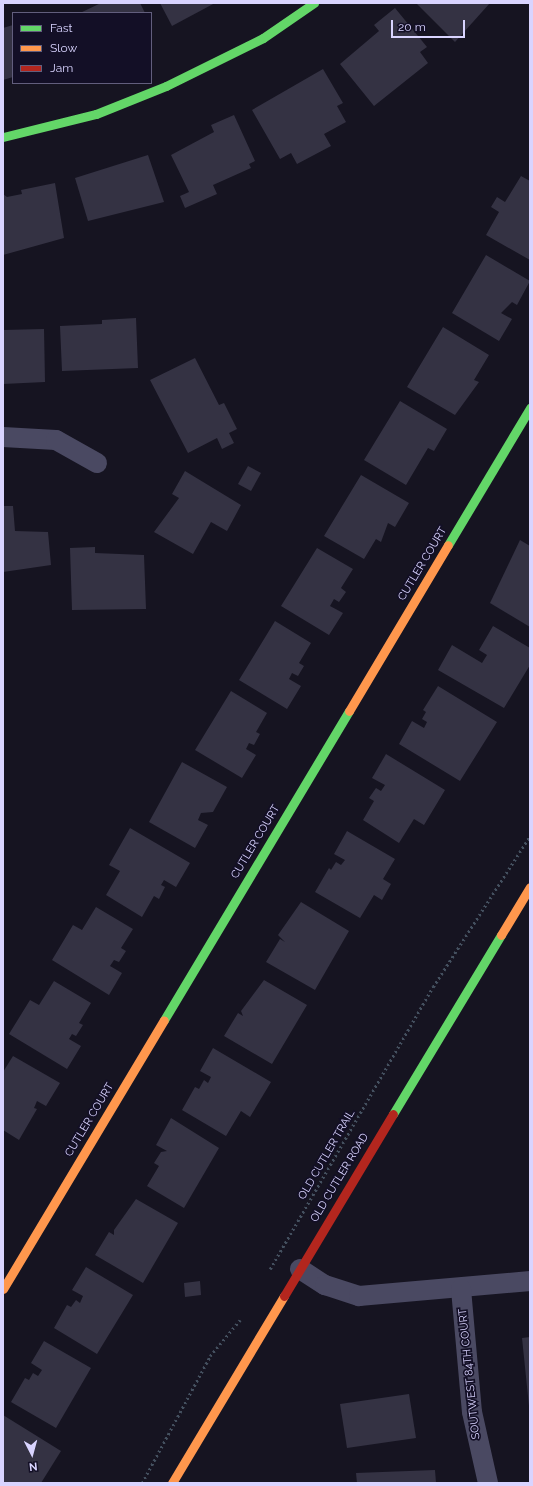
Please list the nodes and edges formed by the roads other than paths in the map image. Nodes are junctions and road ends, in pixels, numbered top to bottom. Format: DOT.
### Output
graph roads {
  1 [pos="314,3"];
  2 [pos="3,137"];
  3 [pos="530,408"];
  4 [pos="3,437"];
  5 [pos="97,463"];
  6 [pos="530,887"];
  7 [pos="523,912"];
  8 [pos="300,1269"];
  9 [pos="530,1281"];
  10 [pos="461,1288"];
  11 [pos="3,1289"];
  12 [pos="172,1483"];
  13 [pos="488,1483"];
  1 -- 2 [label="street"];
  3 -- 11 [label="street, CUTLER COURT"];
  4 -- 5 [label="street"];
  6 -- 7 [label="street, OLD CUTLER ROAD"];
  7 -- 8 [label="street, OLD CUTLER ROAD"];
  8 -- 10 [label="street"];
  8 -- 12 [label="street, OLD CUTLER ROAD"];
  9 -- 10 [label="street"];
  10 -- 13 [label="street, SOUTWEST 84TH COURT"];
}
